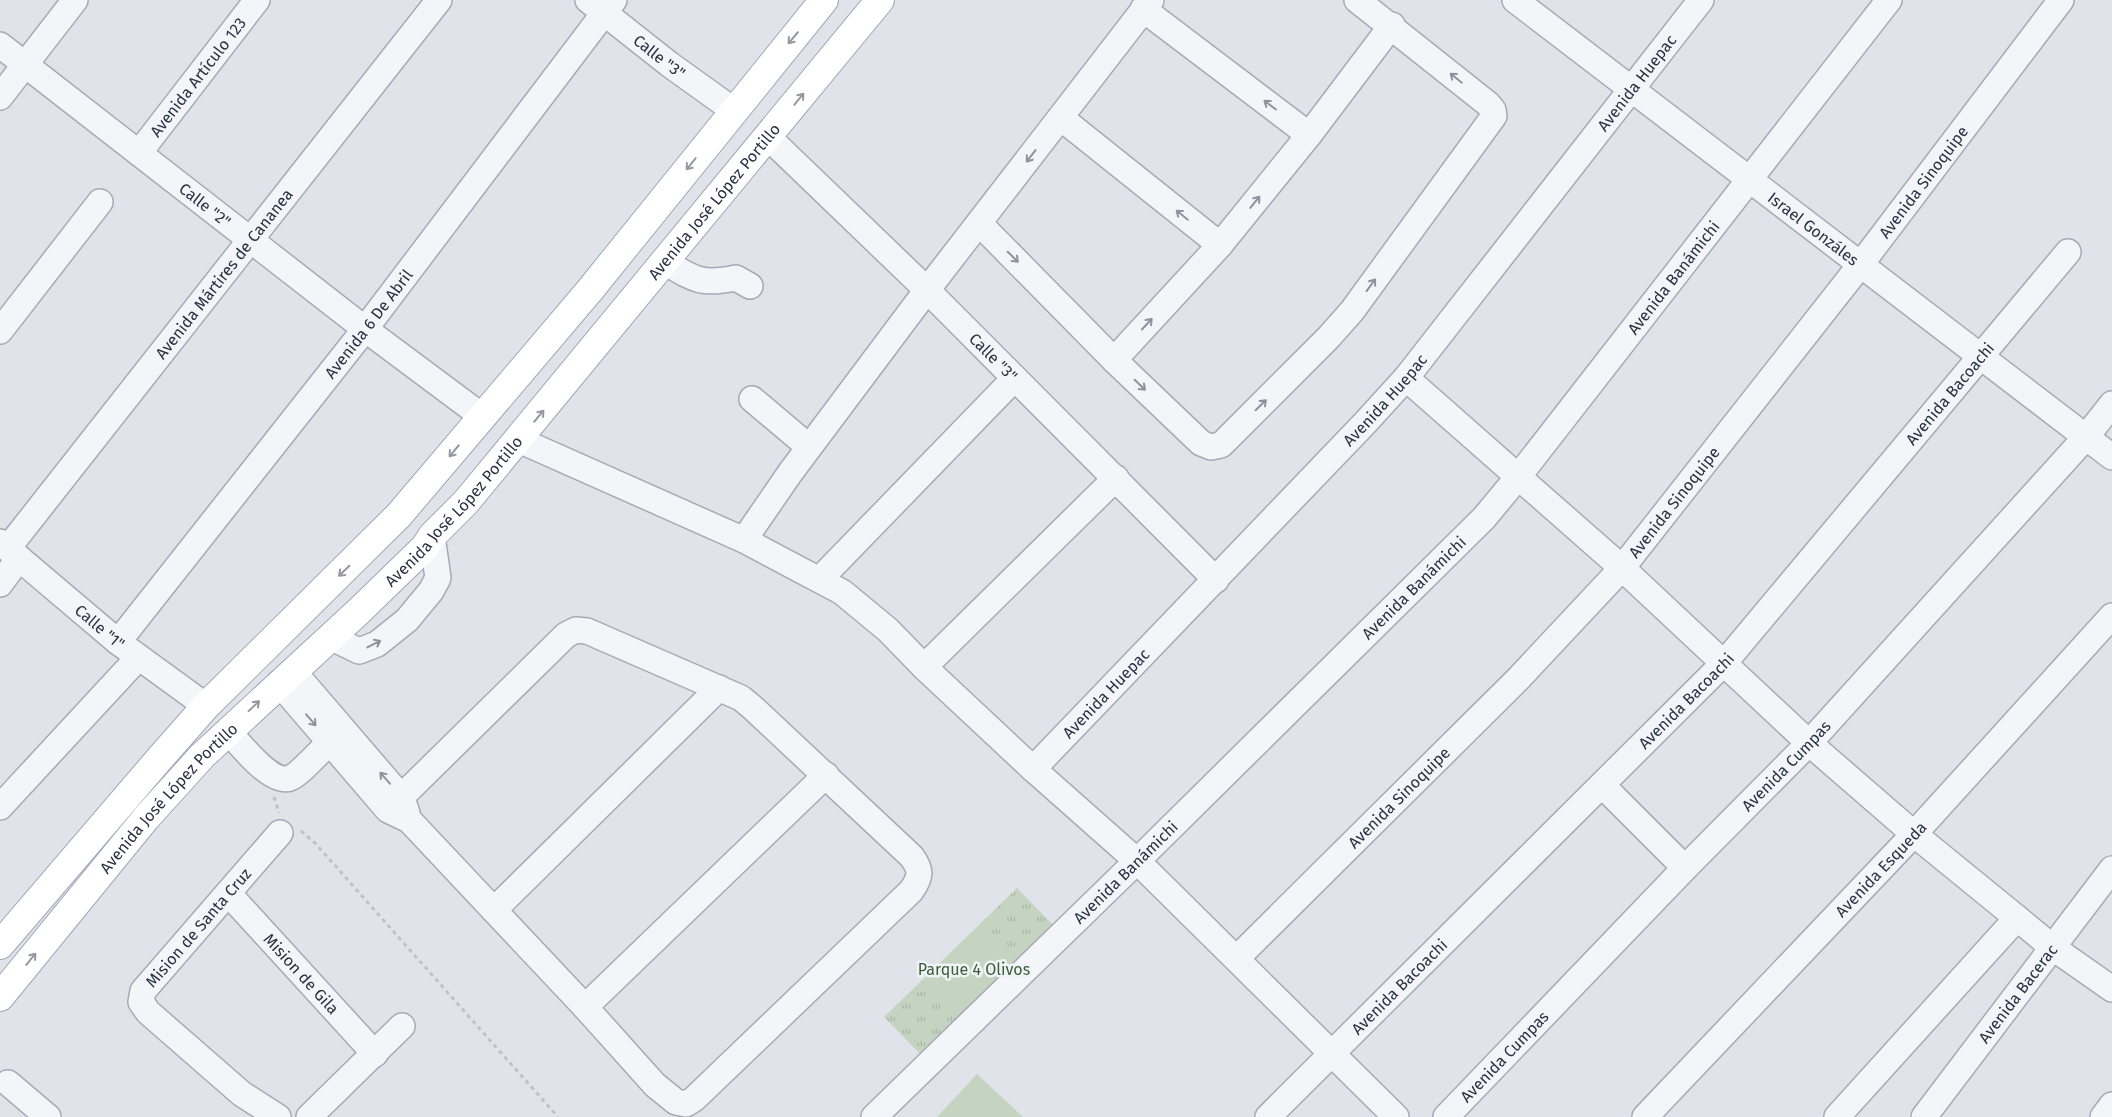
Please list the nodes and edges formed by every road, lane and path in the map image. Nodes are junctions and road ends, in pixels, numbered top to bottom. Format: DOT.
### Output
graph roads {
  1 [pos="75,0"];
  2 [pos="257,0"];
  3 [pos="438,0"];
  4 [pos="824,0"];
  5 [pos="880,0"];
  6 [pos="1358,0"];
  7 [pos="1701,0"];
  8 [pos="1888,0"];
  9 [pos="2061,0"];
  10 [pos="1517,1"];
  11 [pos="602,4"];
  12 [pos="1147,5"];
  13 [pos="1392,25"];
  14 [pos="0,44"];
  15 [pos="25,65"];
  16 [pos="1630,89"];
  17 [pos="0,96"];
  18 [pos="733,110"];
  19 [pos="1061,118"];
  20 [pos="1309,135"];
  21 [pos="768,137"];
  22 [pos="139,153"];
  23 [pos="1750,178"];
  24 [pos="100,202"];
  25 [pos="979,223"];
  26 [pos="251,240"];
  27 [pos="1220,245"];
  28 [pos="2068,252"];
  29 [pos="665,262"];
  30 [pos="1861,264"];
  31 [pos="750,286"];
  32 [pos="590,290"];
  33 [pos="927,290"];
  34 [pos="366,329"];
  35 [pos="0,332"];
  36 [pos="1979,357"];
  37 [pos="1114,360"];
  38 [pos="1406,378"];
  39 [pos="1014,379"];
  40 [pos="752,399"];
  41 [pos="2112,404"];
  42 [pos="483,417"];
  43 [pos="2086,437"];
  44 [pos="519,440"];
  45 [pos="810,447"];
  46 [pos="2112,457"];
  47 [pos="1518,477"];
  48 [pos="1116,478"];
  49 [pos="432,536"];
  50 [pos="744,540"];
  51 [pos="9,549"];
  52 [pos="1622,568"];
  53 [pos="820,579"];
  54 [pos="1216,580"];
  55 [pos="0,584"];
  56 [pos="2112,616"];
  57 [pos="330,638"];
  58 [pos="118,642"];
  59 [pos="138,658"];
  60 [pos="1725,662"];
  61 [pos="924,668"];
  62 [pos="286,677"];
  63 [pos="719,688"];
  64 [pos="206,706"];
  65 [pos="228,731"];
  66 [pos="330,742"];
  67 [pos="1809,744"];
  68 [pos="1033,769"];
  69 [pos="826,775"];
  70 [pos="1602,785"];
  71 [pos="0,807"];
  72 [pos="400,809"];
  73 [pos="288,831"];
  74 [pos="1914,834"];
  75 [pos="1137,861"];
  76 [pos="1685,868"];
  77 [pos="2112,869"];
  78 [pos="228,893"];
  79 [pos="494,910"];
  80 [pos="2017,918"];
  81 [pos="0,945"];
  82 [pos="2052,947"];
  83 [pos="1236,958"];
  84 [pos="2112,989"];
  85 [pos="0,997"];
  86 [pos="585,1007"];
  87 [pos="402,1026"];
  88 [pos="375,1054"];
  89 [pos="1332,1054"];
  90 [pos="8,1083"];
  91 [pos="2112,1105"];
  92 [pos="48,1117"];
  93 [pos="278,1117"];
  94 [pos="309,1117"];
  95 [pos="558,1117"];
  96 [pos="874,1117"];
  97 [pos="1268,1117"];
  98 [pos="1396,1117"];
  99 [pos="1446,1117"];
  100 [pos="1644,1117"];
  101 [pos="1837,1117"];
  102 [pos="1924,1117"];
  103 [pos="2103,1117"];
  1 -- 15 [label="street"];
  2 -- 22 [label="street, Avenida Artículo 123"];
  3 -- 26 [label="street, Avenida Mártires de Cananea"];
  4 -- 18 [label="main road, Avenida José López Portillo, one-way"];
  21 -- 5 [label="main road, Avenida José López Portillo, one-way"];
  6 -- 13 [label="street"];
  7 -- 16 [label="street, Avenida Huepac"];
  8 -- 23 [label="street, Avenida Banámichi"];
  9 -- 30 [label="street, Avenida Sinoquipe"];
  10 -- 16 [label="street, Israel Gonzáles"];
  11 -- 18 [label="street, Calle \"3\""];
  11 -- 34 [label="street, Avenida 6 De Abril"];
  12 -- 19 [label="street"];
  20 -- 12 [label="street, one-way"];
  13 -- 20 [label="street"];
  37 -- 13 [label="street, one-way"];
  14 -- 15 [label="street, Calle \"2\""];
  15 -- 17 [label="street"];
  15 -- 22 [label="street, Calle \"2\""];
  16 -- 23 [label="street, Israel Gonzáles"];
  16 -- 38 [label="street, Avenida Huepac"];
  18 -- 32 [label="main road, Avenida José López Portillo, one-way"];
  19 -- 25 [label="street, one-way"];
  27 -- 19 [label="street, one-way"];
  27 -- 20 [label="street, one-way"];
  21 -- 29 [label="main road, Avenida José López Portillo"];
  21 -- 33 [label="street, Calle \"3\""];
  22 -- 26 [label="street, Calle \"2\""];
  23 -- 30 [label="street, Israel Gonzáles"];
  23 -- 47 [label="street, Avenida Banámichi"];
  24 -- 35 [label="street"];
  25 -- 33 [label="street"];
  25 -- 37 [label="street, one-way"];
  26 -- 34 [label="street, Calle \"2\""];
  26 -- 51 [label="street, Avenida Mártires de Cananea"];
  37 -- 27 [label="street, one-way"];
  28 -- 36 [label="street, Avenida Bacoachi"];
  29 -- 31 [label="street"];
  44 -- 29 [label="main road, Avenida José López Portillo, one-way"];
  30 -- 36 [label="street, Israel Gonzáles"];
  30 -- 52 [label="street, Avenida Sinoquipe"];
  32 -- 42 [label="main road, Avenida José López Portillo"];
  32 -- 44 [label="main road"];
  33 -- 39 [label="street, Calle \"3\""];
  33 -- 45 [label="street"];
  34 -- 42 [label="street, Calle \"2\""];
  34 -- 58 [label="street, Avenida 6 De Abril"];
  36 -- 43 [label="street, Israel Gonzáles"];
  36 -- 60 [label="street, Avenida Bacoachi"];
  38 -- 47 [label="street"];
  38 -- 54 [label="street, Avenida Huepac"];
  39 -- 48 [label="street, Calle \"3\""];
  39 -- 53 [label="street"];
  40 -- 45 [label="street"];
  41 -- 43 [label="street, Avenida Cumpas"];
  42 -- 49 [label="main road"];
  42 -- 64 [label="main road, Avenida José López Portillo, one-way"];
  43 -- 46 [label="street, Israel Gonzáles"];
  43 -- 67 [label="street, Avenida Cumpas"];
  44 -- 49 [label="main road, Avenida José López Portillo"];
  44 -- 50 [label="street"];
  45 -- 50 [label="street"];
  47 -- 52 [label="street"];
  47 -- 75 [label="street, Avenida Banámichi"];
  48 -- 54 [label="street, Calle \"3\""];
  48 -- 61 [label="street"];
  49 -- 57 [label="main road, Avenida José López Portillo"];
  57 -- 49 [label="street, one-way"];
  50 -- 53 [label="street"];
  51 -- 55 [label="street, Avenida Mártires de Cananea"];
  51 -- 58 [label="street, Calle \"1\""];
  52 -- 60 [label="street"];
  52 -- 83 [label="street, Avenida Sinoquipe"];
  53 -- 61 [label="street"];
  54 -- 68 [label="street, Avenida Huepac"];
  56 -- 74 [label="street, Avenida Esqueda"];
  57 -- 62 [label="main road, Avenida José López Portillo"];
  58 -- 59 [label="street, Calle \"1\""];
  59 -- 64 [label="street, Calle \"1\""];
  59 -- 71 [label="street"];
  60 -- 67 [label="street"];
  60 -- 70 [label="street, Avenida Bacoachi"];
  61 -- 68 [label="street"];
  65 -- 62 [label="main road, Avenida José López Portillo, one-way"];
  62 -- 66 [label="street, one-way"];
  72 -- 62 [label="street, one-way"];
  63 -- 69 [label="street"];
  63 -- 72 [label="street"];
  63 -- 79 [label="street"];
  64 -- 81 [label="main road, Avenida José López Portillo"];
  65 -- 66 [label="street"];
  85 -- 65 [label="main road, Avenida José López Portillo, one-way"];
  66 -- 72 [label="street"];
  67 -- 74 [label="street"];
  67 -- 76 [label="street, Avenida Cumpas"];
  68 -- 75 [label="street"];
  69 -- 86 [label="street"];
  69 -- 86 [label="street"];
  70 -- 76 [label="street"];
  70 -- 89 [label="street, Avenida Bacoachi"];
  72 -- 79 [label="street"];
  73 -- 78 [label="street, Mision de Santa Cruz"];
  73 -- 95 [label="path"];
  74 -- 80 [label="street"];
  74 -- 100 [label="street, Avenida Esqueda"];
  75 -- 83 [label="street"];
  75 -- 96 [label="street, Avenida Banámichi"];
  76 -- 99 [label="street, Avenida Cumpas"];
  77 -- 82 [label="street, Avenida Bacerac"];
  78 -- 88 [label="street, Mision de Gila"];
  78 -- 93 [label="street, Mision de Santa Cruz"];
  79 -- 86 [label="street"];
  80 -- 82 [label="street"];
  80 -- 101 [label="street"];
  82 -- 84 [label="street"];
  82 -- 102 [label="street, Avenida Bacerac"];
  83 -- 89 [label="street"];
  87 -- 88 [label="street"];
  88 -- 94 [label="street"];
  89 -- 97 [label="street, Avenida Bacoachi"];
  89 -- 98 [label="street"];
  90 -- 92 [label="street"];
  91 -- 103 [label="street"];
}
